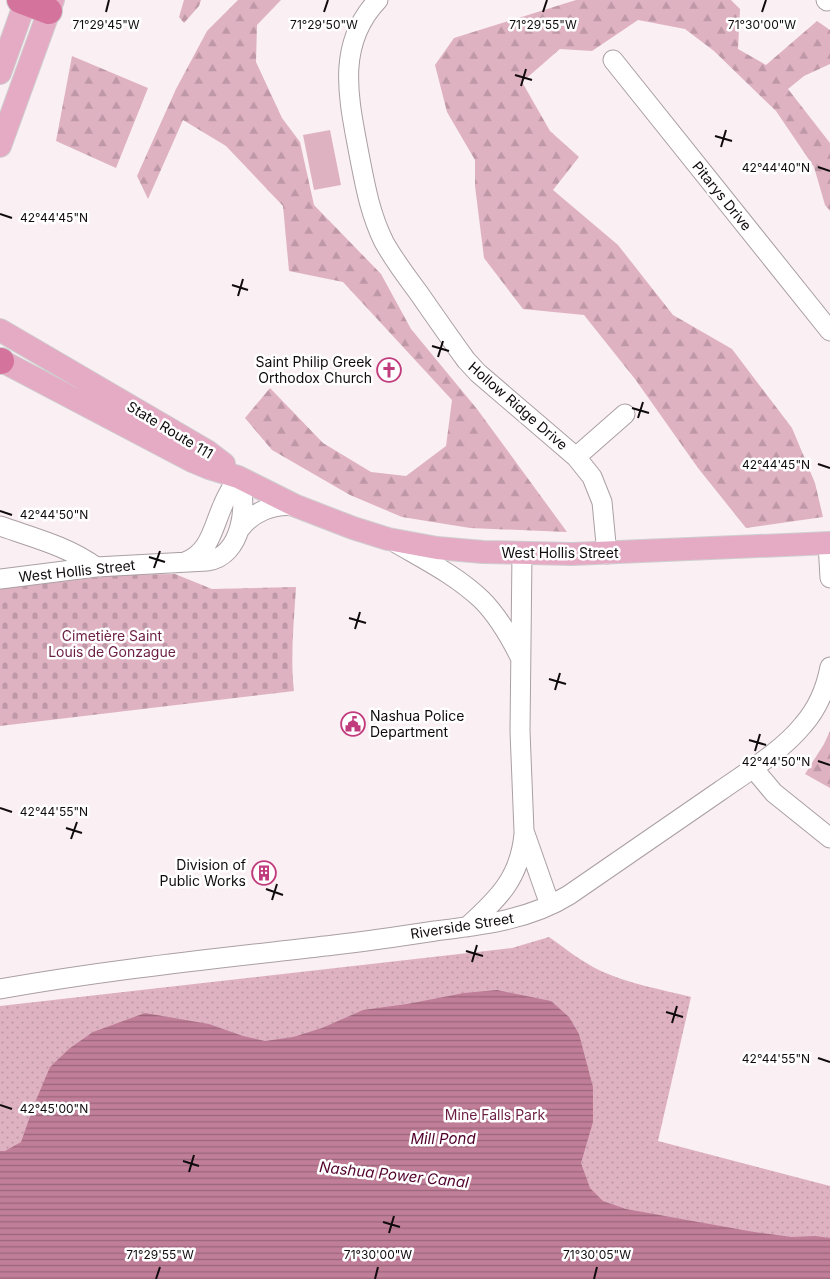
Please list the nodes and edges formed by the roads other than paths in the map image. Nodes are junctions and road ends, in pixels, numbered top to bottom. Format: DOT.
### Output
graph roads {
  1 [pos="378,0"];
  2 [pos="35,3"];
  3 [pos="613,60"];
  4 [pos="0,73"];
  5 [pos="0,146"];
  6 [pos="0,330"];
  7 [pos="830,332"];
  8 [pos="0,361"];
  9 [pos="625,414"];
  10 [pos="576,457"];
  11 [pos="238,477"];
  12 [pos="296,506"];
  13 [pos="0,526"];
  14 [pos="239,530"];
  15 [pos="388,539"];
  16 [pos="829,542"];
  17 [pos="522,553"];
  18 [pos="606,554"];
  19 [pos="184,562"];
  20 [pos="96,568"];
  21 [pos="830,578"];
  22 [pos="0,579"];
  23 [pos="521,658"];
  24 [pos="830,667"];
  25 [pos="753,768"];
  26 [pos="524,831"];
  27 [pos="830,838"];
  28 [pos="550,906"];
  29 [pos="467,927"];
  30 [pos="0,989"];
  1 -- 10 [label="street, Hollow Ridge Drive"];
  2 -- 4 [label="main road"];
  2 -- 5 [label="main road"];
  3 -- 7 [label="street, Pitarys Drive"];
  6 -- 11 [label="main road, State Route 111"];
  8 -- 11 [label="main road, State Route 111"];
  9 -- 10 [label="street, Hollow Ridge Drive"];
  10 -- 18 [label="street, Hollow Ridge Drive"];
  11 -- 12 [label="main road, West Hollis Street"];
  11 -- 14 [label="street, West Hollis Street"];
  11 -- 19 [label="street"];
  12 -- 14 [label="street, West Hollis Street"];
  12 -- 15 [label="main road, West Hollis Street"];
  13 -- 20 [label="street"];
  14 -- 19 [label="street, West Hollis Street"];
  15 -- 17 [label="main road, West Hollis Street"];
  15 -- 23 [label="street"];
  16 -- 18 [label="main road, West Hollis Street"];
  16 -- 21 [label="street"];
  17 -- 18 [label="main road, West Hollis Street"];
  17 -- 23 [label="street"];
  19 -- 20 [label="street, West Hollis Street"];
  20 -- 22 [label="street, West Hollis Street"];
  23 -- 26 [label="street"];
  24 -- 25 [label="street, Riverside Street"];
  25 -- 27 [label="street"];
  25 -- 28 [label="street, Riverside Street"];
  26 -- 28 [label="street"];
  26 -- 29 [label="street"];
  28 -- 29 [label="street, Riverside Street"];
  29 -- 30 [label="street, Riverside Street"];
}
